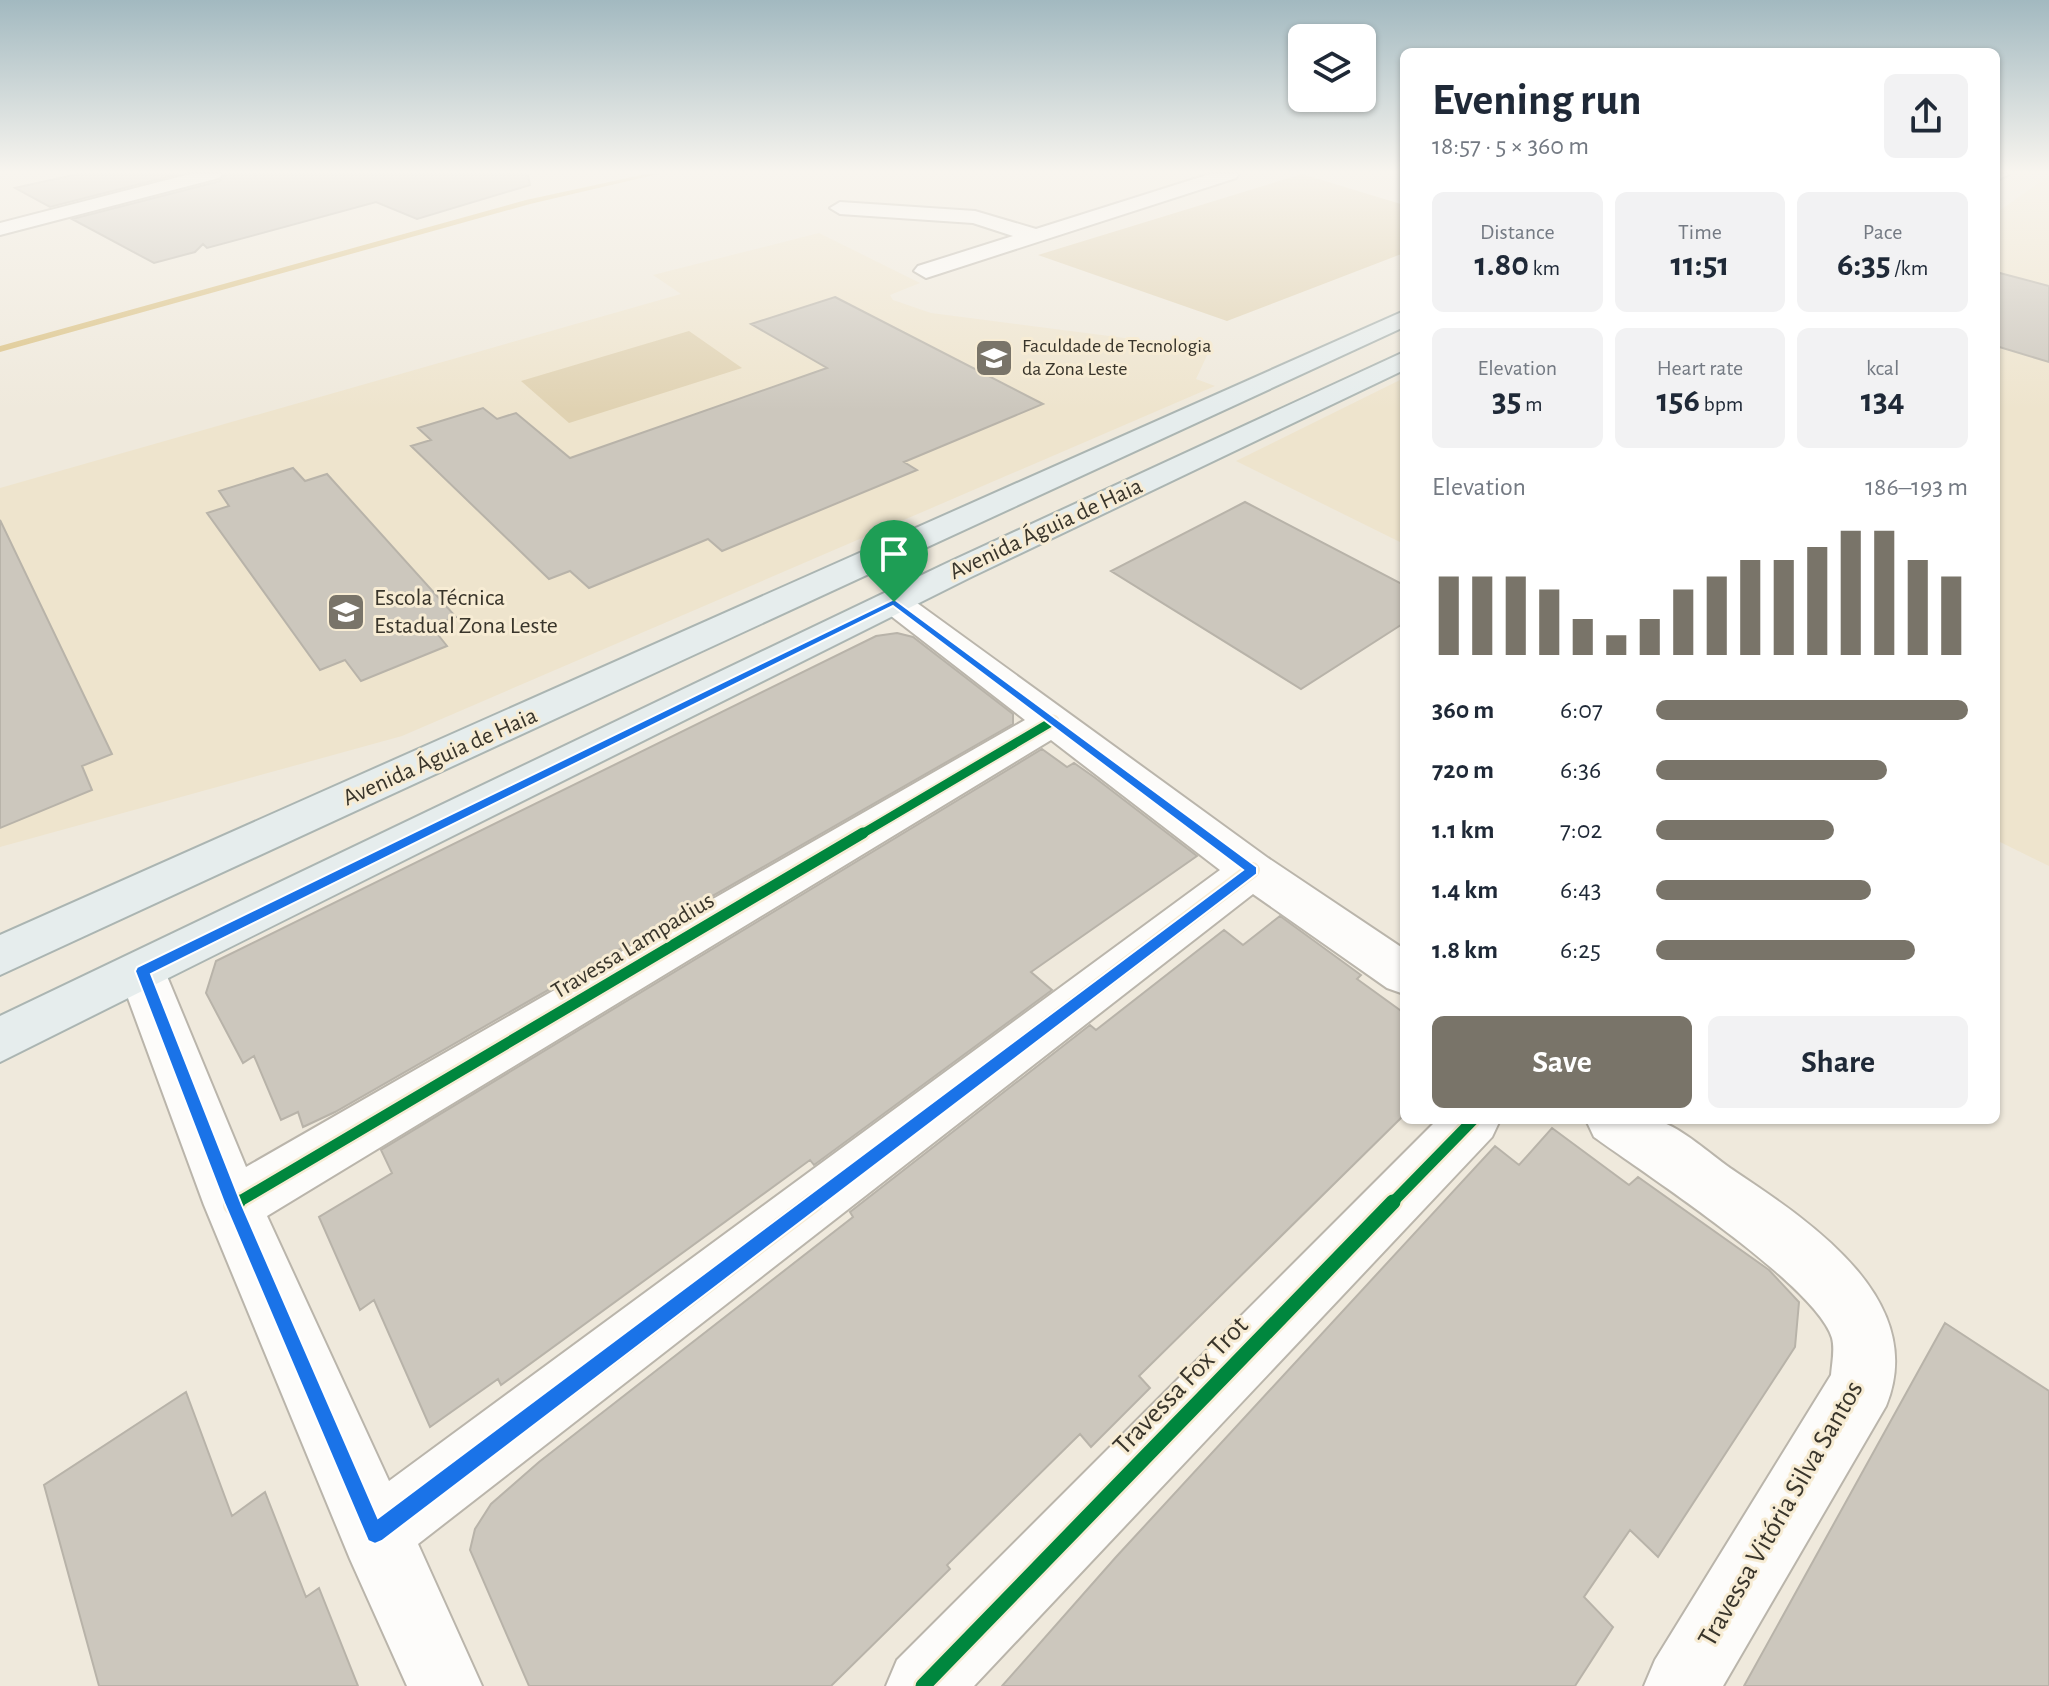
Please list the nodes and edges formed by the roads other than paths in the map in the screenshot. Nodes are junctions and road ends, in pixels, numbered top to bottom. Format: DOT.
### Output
graph roads {
  1 [pos="984,253"];
  2 [pos="926,271"];
  3 [pos="1400,320"];
  4 [pos="1400,362"];
  5 [pos="894,602"];
  6 [pos="1053,721"];
  7 [pos="1252,870"];
  8 [pos="0,956"];
  9 [pos="142,971"];
  10 [pos="1400,971"];
  11 [pos="0,1040"];
  12 [pos="1469,1124"];
  13 [pos="1619,1124"];
  14 [pos="233,1205"];
  15 [pos="375,1534"];
  16 [pos="445,1686"];
  17 [pos="923,1686"];
  18 [pos="1681,1686"];
  1 -- 2 [label="street"];
  3 -- 8 [label="main road, Avenida Águia de Haia"];
  4 -- 5 [label="main road, Avenida Águia de Haia"];
  5 -- 6 [label="street"];
  5 -- 9 [label="main road, Avenida Águia de Haia"];
  6 -- 7 [label="street"];
  6 -- 14 [label="street, Travessa Lampadius"];
  7 -- 10 [label="street"];
  7 -- 15 [label="street"];
  9 -- 11 [label="main road, Avenida Águia de Haia"];
  9 -- 14 [label="street"];
  12 -- 17 [label="street, Travessa Fox Trot"];
  13 -- 18 [label="street, Travessa Vitória Silva Santos"];
  14 -- 15 [label="street"];
  15 -- 16 [label="street"];
}
